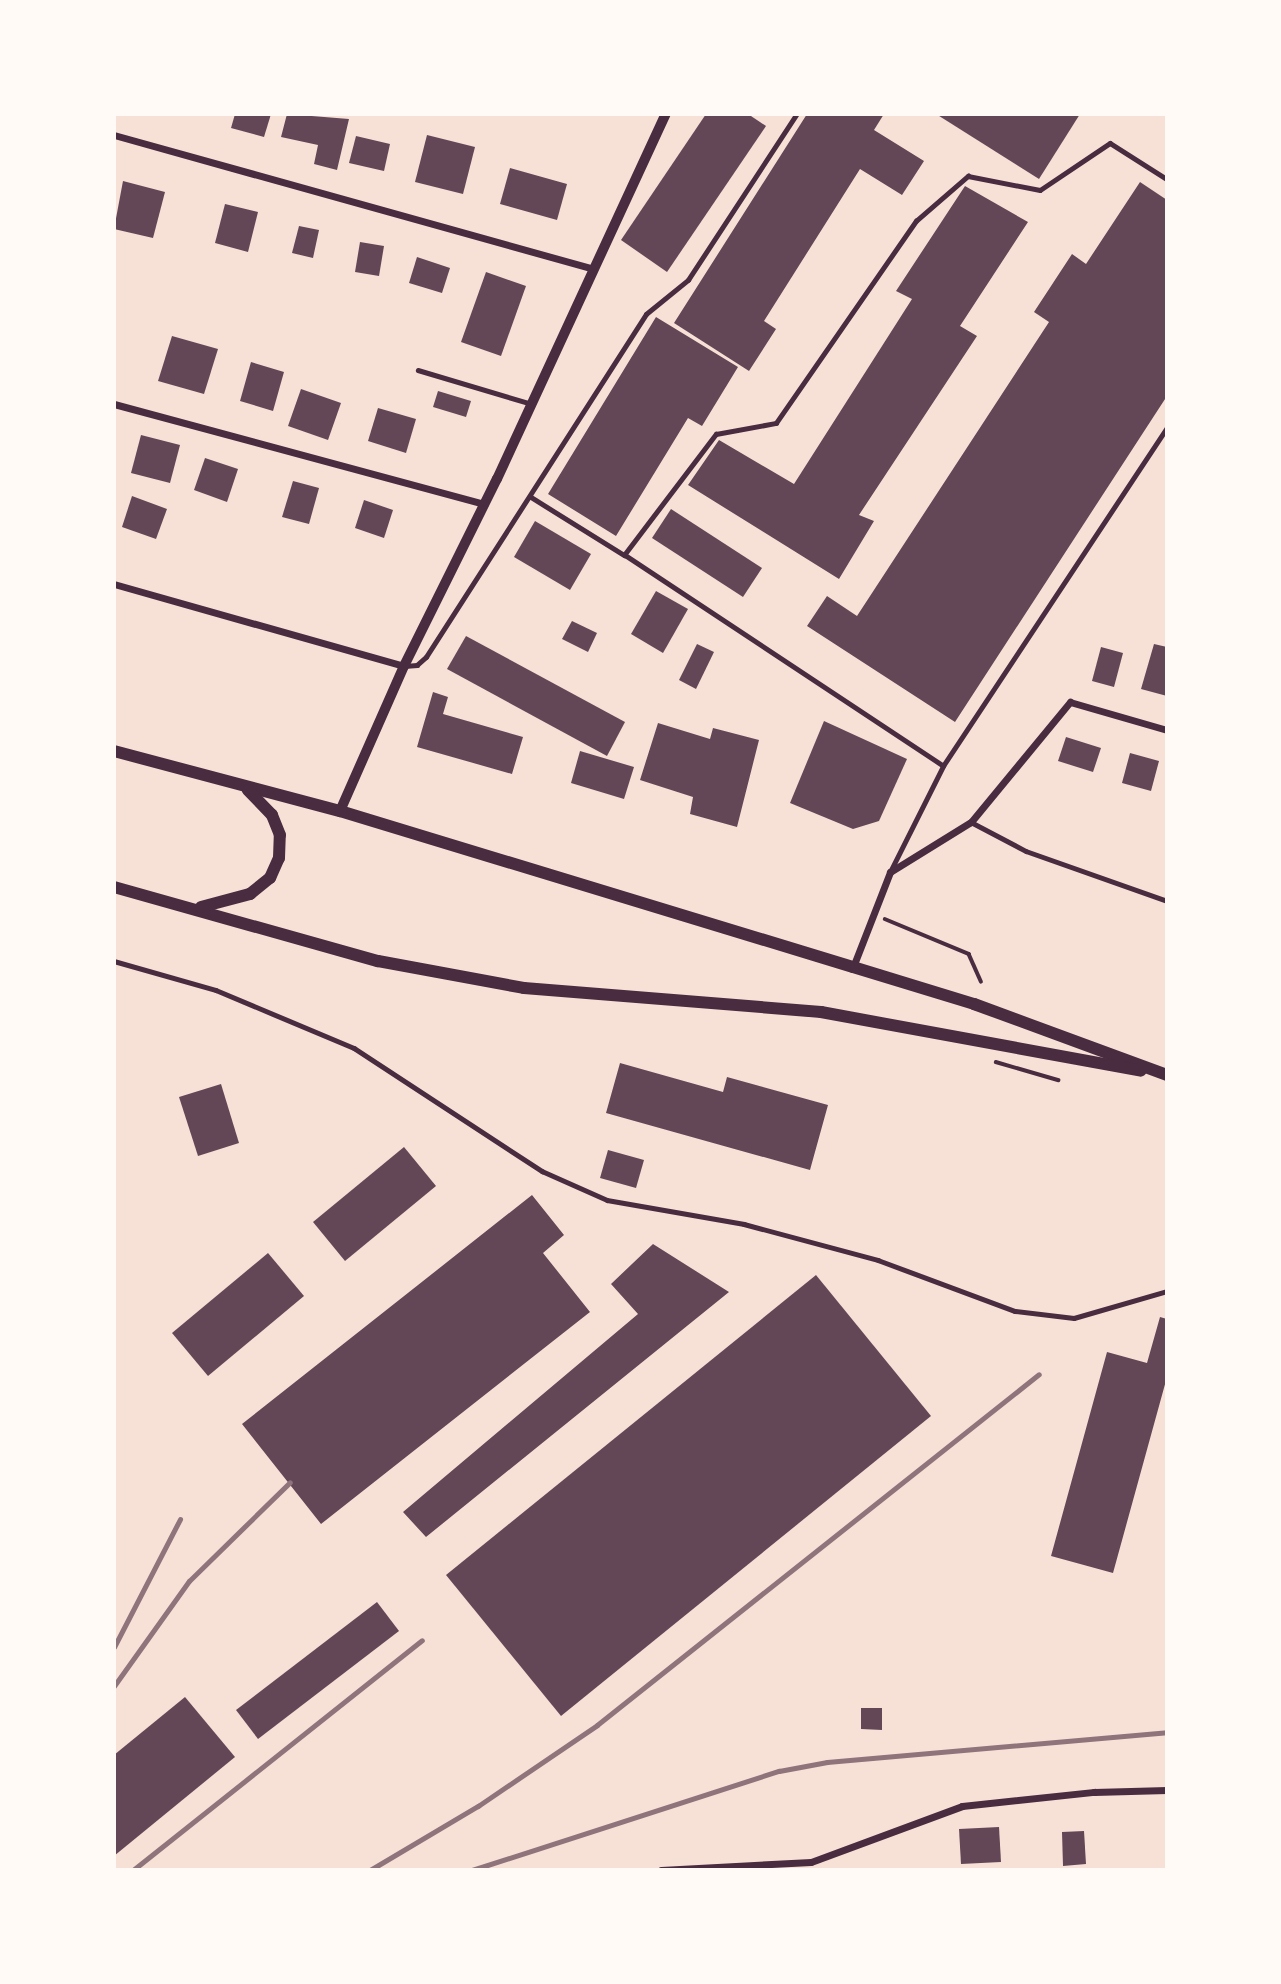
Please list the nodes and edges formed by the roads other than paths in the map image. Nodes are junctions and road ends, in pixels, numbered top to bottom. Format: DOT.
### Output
graph roads {
  1 [pos="666,114"];
  2 [pos="796,115"];
  3 [pos="114,135"];
  4 [pos="1167,179"];
  5 [pos="594,269"];
  6 [pos="418,370"];
  7 [pos="114,404"];
  8 [pos="532,404"];
  9 [pos="1167,427"];
  10 [pos="531,497"];
  11 [pos="485,505"];
  12 [pos="624,555"];
  13 [pos="114,584"];
  14 [pos="404,666"];
  15 [pos="1167,730"];
  16 [pos="114,751"];
  17 [pos="943,766"];
  18 [pos="242,785"];
  19 [pos="340,811"];
  20 [pos="971,822"];
  21 [pos="890,872"];
  22 [pos="114,887"];
  23 [pos="1167,901"];
  24 [pos="194,907"];
  25 [pos="114,961"];
  26 [pos="853,967"];
  27 [pos="1167,1075"];
  28 [pos="1167,1291"];
  29 [pos="1167,1790"];
  30 [pos="662,1870"];
  1 -- 5 [label="street"];
  2 -- 10 [label="lane"];
  3 -- 5 [label="street"];
  4 -- 12 [label="lane"];
  5 -- 8 [label="street"];
  6 -- 8 [label="lane"];
  7 -- 11 [label="street"];
  8 -- 11 [label="street"];
  9 -- 17 [label="lane"];
  10 -- 12 [label="lane"];
  10 -- 14 [label="lane"];
  11 -- 14 [label="street"];
  12 -- 17 [label="lane"];
  13 -- 14 [label="street"];
  14 -- 19 [label="street"];
  15 -- 20 [label="street"];
  16 -- 18 [label="main road"];
  17 -- 21 [label="lane"];
  18 -- 19 [label="main road"];
  18 -- 24 [label="main road"];
  19 -- 26 [label="main road"];
  20 -- 21 [label="street"];
  20 -- 23 [label="lane"];
  21 -- 26 [label="street"];
  22 -- 24 [label="main road"];
  24 -- 27 [label="main road"];
  25 -- 28 [label="lane"];
  26 -- 27 [label="main road"];
  29 -- 30 [label="street"];
}
